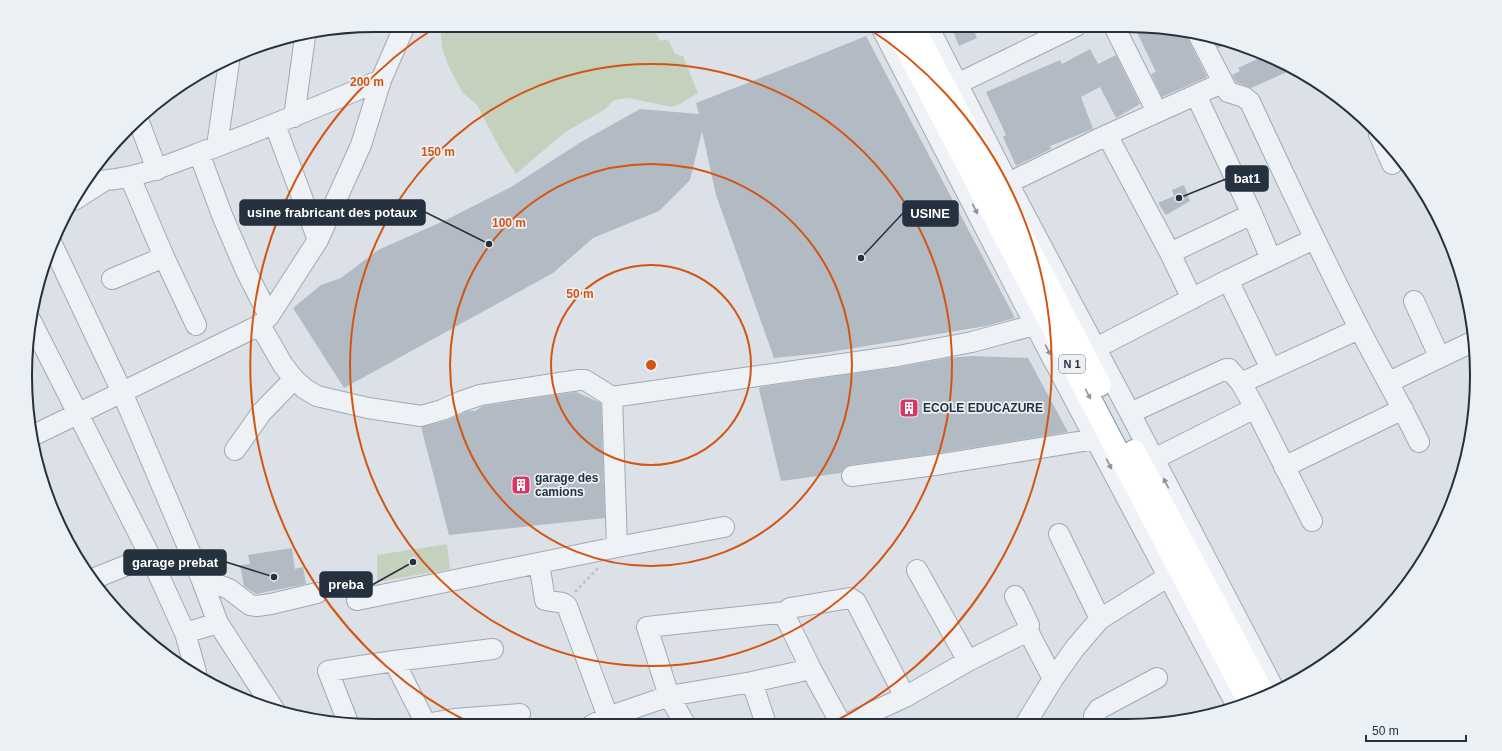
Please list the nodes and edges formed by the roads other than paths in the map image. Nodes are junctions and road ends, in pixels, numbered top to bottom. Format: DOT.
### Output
graph roads {
  1 [pos="402,32"];
  2 [pos="883,32"];
  3 [pos="897,32"];
  4 [pos="916,32"];
  5 [pos="931,32"];
  6 [pos="1064,32"];
  7 [pos="1117,32"];
  8 [pos="305,40"];
  9 [pos="1201,41"];
  10 [pos="228,65"];
  11 [pos="381,80"];
  12 [pos="1222,83"];
  13 [pos="957,84"];
  14 [pos="1196,95"];
  15 [pos="1157,112"];
  16 [pos="294,117"];
  17 [pos="275,125"];
  18 [pos="140,126"];
  19 [pos="1107,135"];
  20 [pos="1385,149"];
  21 [pos="208,150"];
  22 [pos="1392,164"];
  23 [pos="157,170"];
  24 [pos="130,177"];
  25 [pos="93,181"];
  26 [pos="1003,185"];
  27 [pos="1252,214"];
  28 [pos="1314,239"];
  29 [pos="318,240"];
  30 [pos="55,251"];
  31 [pos="1170,253"];
  32 [pos="164,257"];
  33 [pos="1271,259"];
  34 [pos="112,279"];
  35 [pos="1228,280"];
  36 [pos="1192,299"];
  37 [pos="1414,301"];
  38 [pos="264,320"];
  39 [pos="1042,323"];
  40 [pos="196,325"];
  41 [pos="1359,328"];
  42 [pos="35,329"];
  43 [pos="1468,344"];
  44 [pos="1096,348"];
  45 [pos="1439,356"];
  46 [pos="1271,369"];
  47 [pos="294,379"];
  48 [pos="1389,382"];
  49 [pos="1241,383"];
  50 [pos="122,392"];
  51 [pos="612,397"];
  52 [pos="1255,408"];
  53 [pos="1404,409"];
  54 [pos="1130,413"];
  55 [pos="78,414"];
  56 [pos="37,433"];
  57 [pos="1096,439"];
  58 [pos="1419,442"];
  59 [pos="235,450"];
  60 [pos="1154,459"];
  61 [pos="1284,467"];
  62 [pos="852,476"];
  63 [pos="1312,521"];
  64 [pos="724,527"];
  65 [pos="1059,534"];
  66 [pos="617,547"];
  67 [pos="150,556"];
  68 [pos="539,563"];
  69 [pos="917,570"];
  70 [pos="1169,576"];
  71 [pos="98,577"];
  72 [pos="201,578"];
  73 [pos="317,593"];
  74 [pos="1015,596"];
  75 [pos="357,600"];
  76 [pos="786,612"];
  77 [pos="1100,619"];
  78 [pos="218,623"];
  79 [pos="1028,631"];
  80 [pos="185,633"];
  81 [pos="493,649"];
  82 [pos="394,661"];
  83 [pos="968,661"];
  84 [pos="195,667"];
  85 [pos="811,669"];
  86 [pos="1157,678"];
  87 [pos="1053,679"];
  88 [pos="752,682"];
  89 [pos="1272,687"];
  90 [pos="1262,691"];
  91 [pos="669,696"];
  92 [pos="904,697"];
  93 [pos="1246,697"];
  94 [pos="1236,701"];
  95 [pos="270,702"];
  96 [pos="520,714"];
  97 [pos="346,717"];
  98 [pos="423,719"];
  99 [pos="479,719"];
  100 [pos="599,719"];
  101 [pos="606,719"];
  102 [pos="682,719"];
  103 [pos="764,719"];
  104 [pos="838,719"];
  105 [pos="858,719"];
  106 [pos="1028,719"];
  107 [pos="1094,719"];
  1 -- 11 [label="street"];
  2 -- 39 [label="street, one-way"];
  3 -- 39 [label="highway, N 1"];
  4 -- 26 [label="highway, N 1"];
  5 -- 13 [label="street"];
  6 -- 13 [label="street"];
  7 -- 15 [label="street"];
  8 -- 16 [label="street"];
  9 -- 12 [label="street"];
  10 -- 21 [label="street"];
  11 -- 16 [label="street"];
  11 -- 29 [label="street"];
  12 -- 14 [label="street"];
  12 -- 28 [label="street"];
  13 -- 26 [label="street"];
  14 -- 15 [label="street"];
  14 -- 27 [label="street"];
  15 -- 19 [label="street"];
  16 -- 17 [label="street"];
  17 -- 21 [label="street"];
  17 -- 29 [label="street"];
  18 -- 23 [label="street"];
  19 -- 26 [label="street"];
  19 -- 31 [label="street"];
  20 -- 22 [label="street"];
  21 -- 23 [label="street"];
  21 -- 38 [label="street"];
  23 -- 24 [label="street"];
  24 -- 25 [label="street"];
  24 -- 32 [label="street"];
  26 -- 44 [label="street"];
  26 -- 90 [label="highway, N 1"];
  27 -- 31 [label="street"];
  27 -- 33 [label="street"];
  28 -- 33 [label="street"];
  28 -- 41 [label="street"];
  29 -- 38 [label="street"];
  30 -- 50 [label="street"];
  31 -- 36 [label="street"];
  32 -- 34 [label="street"];
  32 -- 40 [label="street"];
  33 -- 35 [label="street"];
  35 -- 36 [label="street"];
  35 -- 46 [label="street"];
  36 -- 44 [label="street"];
  37 -- 45 [label="street"];
  38 -- 47 [label="street"];
  38 -- 50 [label="street"];
  39 -- 51 [label="street"];
  39 -- 57 [label="street, one-way"];
  39 -- 93 [label="highway, N 1, one-way"];
  41 -- 46 [label="street"];
  41 -- 48 [label="street"];
  42 -- 55 [label="street"];
  43 -- 45 [label="street"];
  44 -- 54 [label="street"];
  45 -- 48 [label="street"];
  46 -- 49 [label="street"];
  47 -- 51 [label="street"];
  47 -- 59 [label="street"];
  48 -- 53 [label="street"];
  49 -- 52 [label="street"];
  49 -- 54 [label="street"];
  50 -- 55 [label="street"];
  50 -- 72 [label="street"];
  51 -- 66 [label="street"];
  52 -- 60 [label="street"];
  52 -- 61 [label="street"];
  53 -- 58 [label="street"];
  53 -- 61 [label="street"];
  54 -- 60 [label="street"];
  55 -- 56 [label="street"];
  55 -- 67 [label="street"];
  57 -- 62 [label="street"];
  57 -- 70 [label="street, one-way"];
  89 -- 60 [label="street, one-way"];
  61 -- 63 [label="street"];
  64 -- 66 [label="street"];
  65 -- 77 [label="street"];
  66 -- 68 [label="street"];
  67 -- 71 [label="street"];
  67 -- 80 [label="street"];
  68 -- 75 [label="street"];
  68 -- 100 [label="street"];
  69 -- 83 [label="street"];
  70 -- 77 [label="street"];
  70 -- 94 [label="street"];
  72 -- 73 [label="street"];
  72 -- 78 [label="street"];
  74 -- 79 [label="street"];
  76 -- 85 [label="street"];
  76 -- 91 [label="street"];
  76 -- 92 [label="street"];
  77 -- 87 [label="street"];
  78 -- 80 [label="street"];
  78 -- 95 [label="street"];
  79 -- 83 [label="street"];
  79 -- 87 [label="street"];
  80 -- 84 [label="street"];
  81 -- 82 [label="street"];
  82 -- 97 [label="street"];
  82 -- 98 [label="street"];
  83 -- 92 [label="street"];
  85 -- 88 [label="street"];
  85 -- 104 [label="street"];
  86 -- 107 [label="street"];
  87 -- 106 [label="street"];
  88 -- 91 [label="street"];
  88 -- 103 [label="street"];
  91 -- 101 [label="street"];
  91 -- 102 [label="street"];
  92 -- 105 [label="street"];
  96 -- 99 [label="street"];
}
